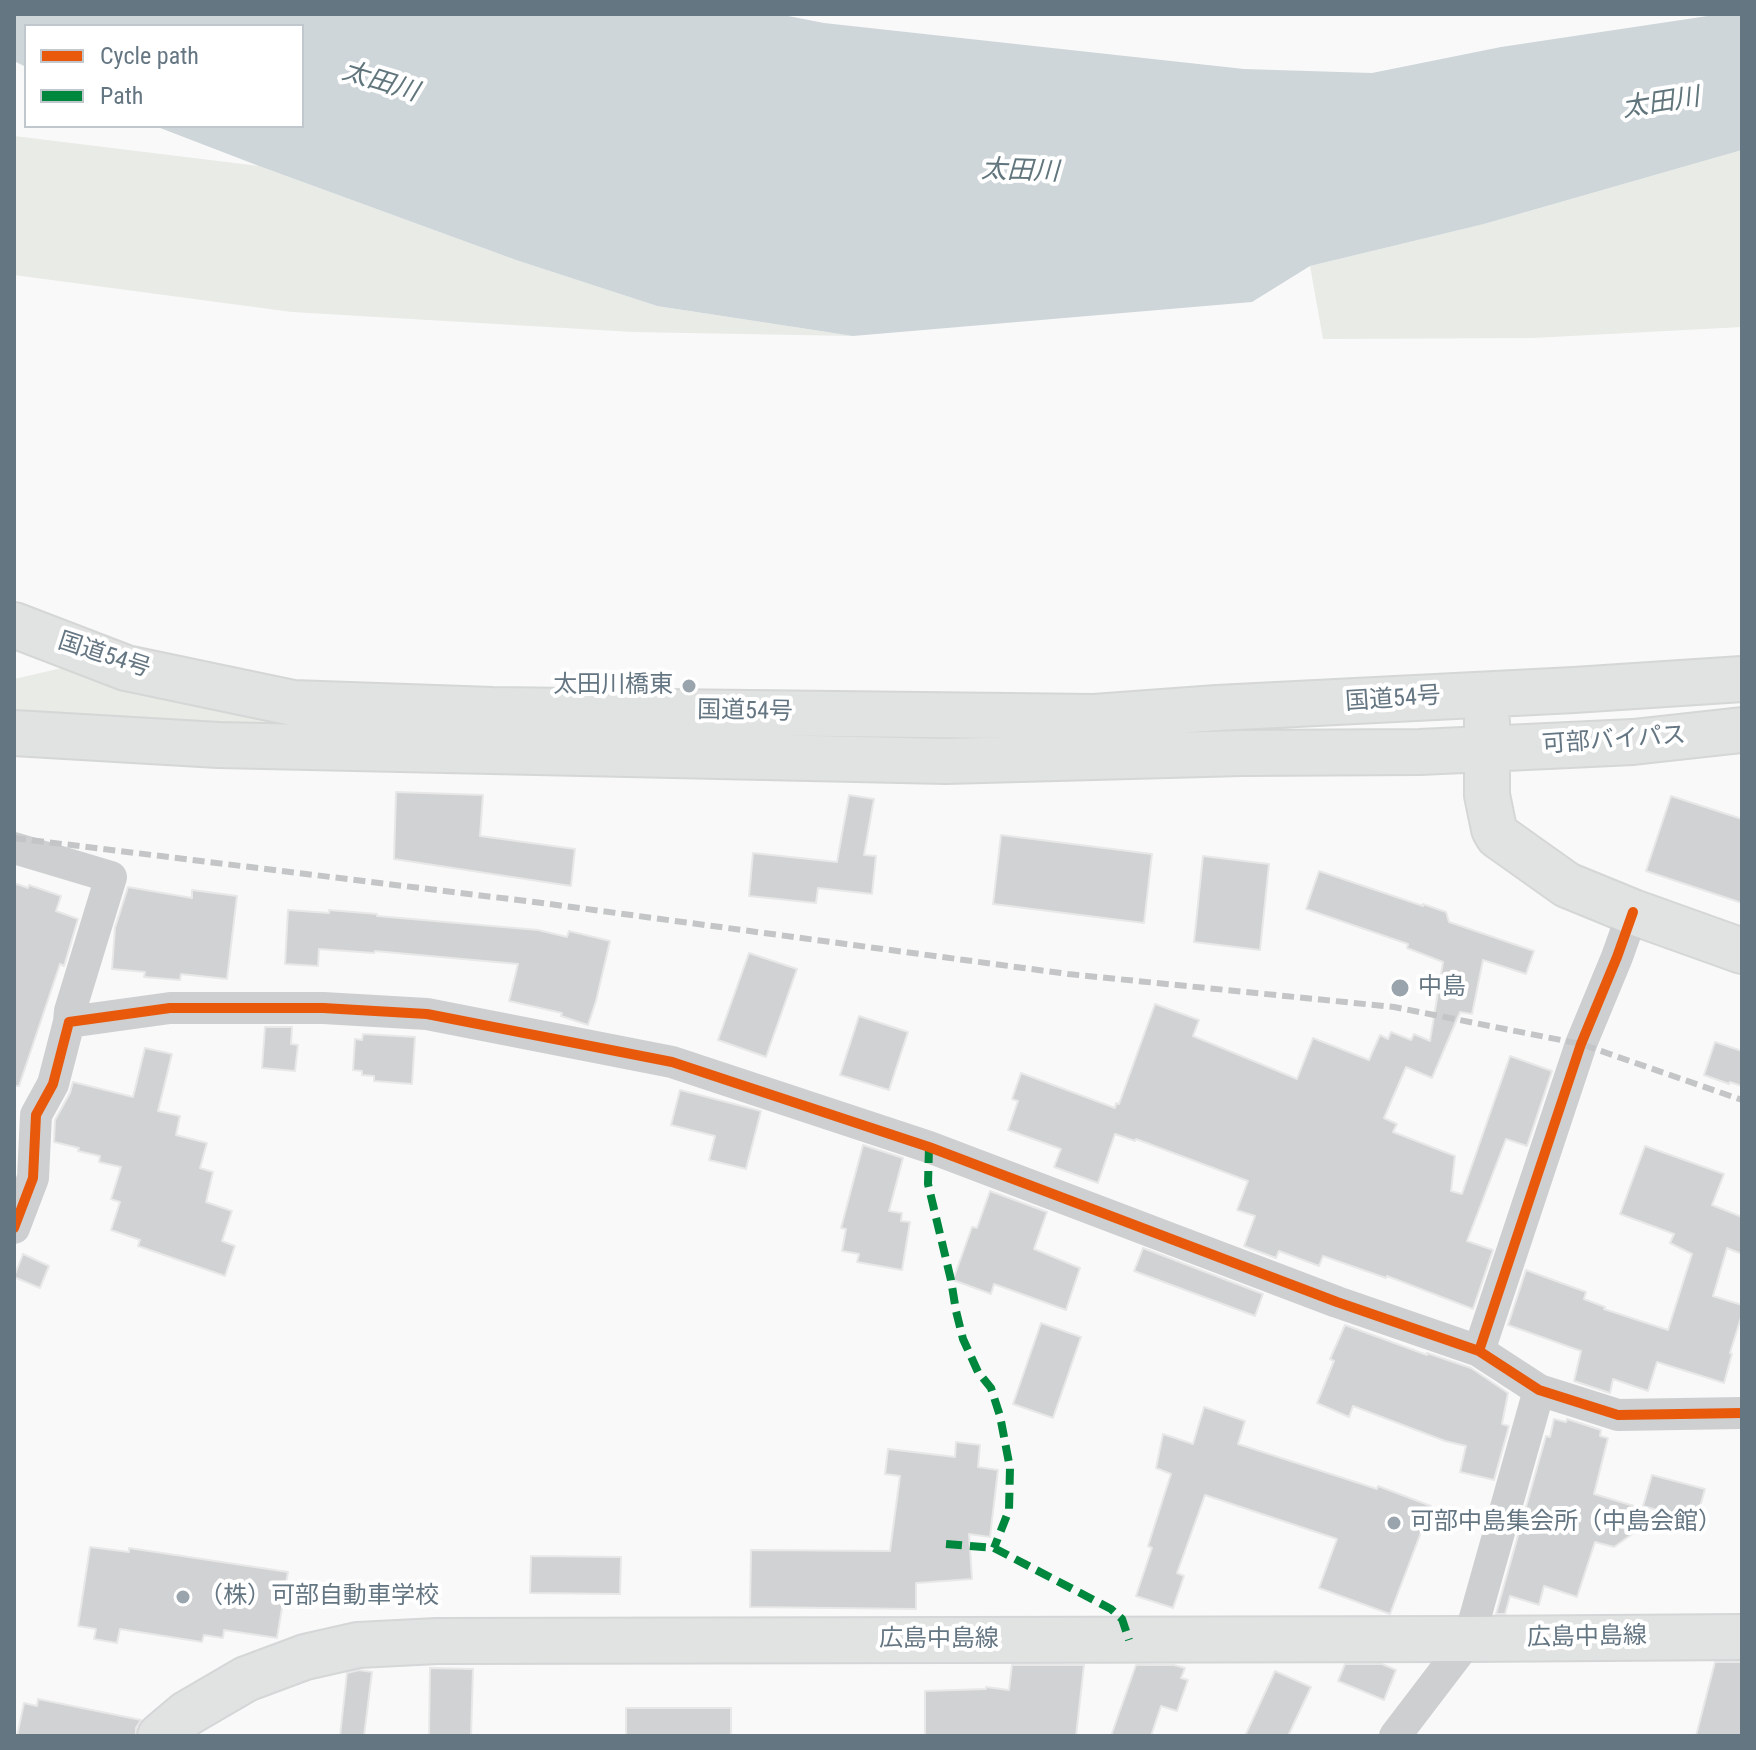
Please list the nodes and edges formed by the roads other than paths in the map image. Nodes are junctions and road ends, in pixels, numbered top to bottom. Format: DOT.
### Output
graph roads {
  1 [pos="14,625"];
  2 [pos="1742,679"];
  3 [pos="1488,695"];
  4 [pos="1742,730"];
  5 [pos="14,733"];
  6 [pos="1486,749"];
  7 [pos="14,848"];
  8 [pos="1633,912"];
  9 [pos="1742,951"];
  10 [pos="69,1022"];
  11 [pos="14,1228"];
  12 [pos="1479,1351"];
  13 [pos="1539,1390"];
  14 [pos="1742,1413"];
  15 [pos="1742,1637"];
  16 [pos="1469,1639"];
  17 [pos="160,1736"];
  18 [pos="1395,1736"];
  1 -- 3 [label="main road, 国道54号"];
  2 -- 3 [label="main road"];
  3 -- 6 [label="main road"];
  4 -- 6 [label="main road, 可部バイパス"];
  5 -- 6 [label="main road, 国道54号"];
  6 -- 8 [label="main road"];
  7 -- 10 [label="street"];
  8 -- 9 [label="main road"];
  8 -- 12 [label="street"];
  10 -- 11 [label="street"];
  10 -- 12 [label="street"];
  12 -- 13 [label="street"];
  13 -- 14 [label="street"];
  13 -- 16 [label="street"];
  15 -- 16 [label="main road, 広島中島線"];
  16 -- 17 [label="main road, 広島中島線"];
  16 -- 18 [label="street"];
}
